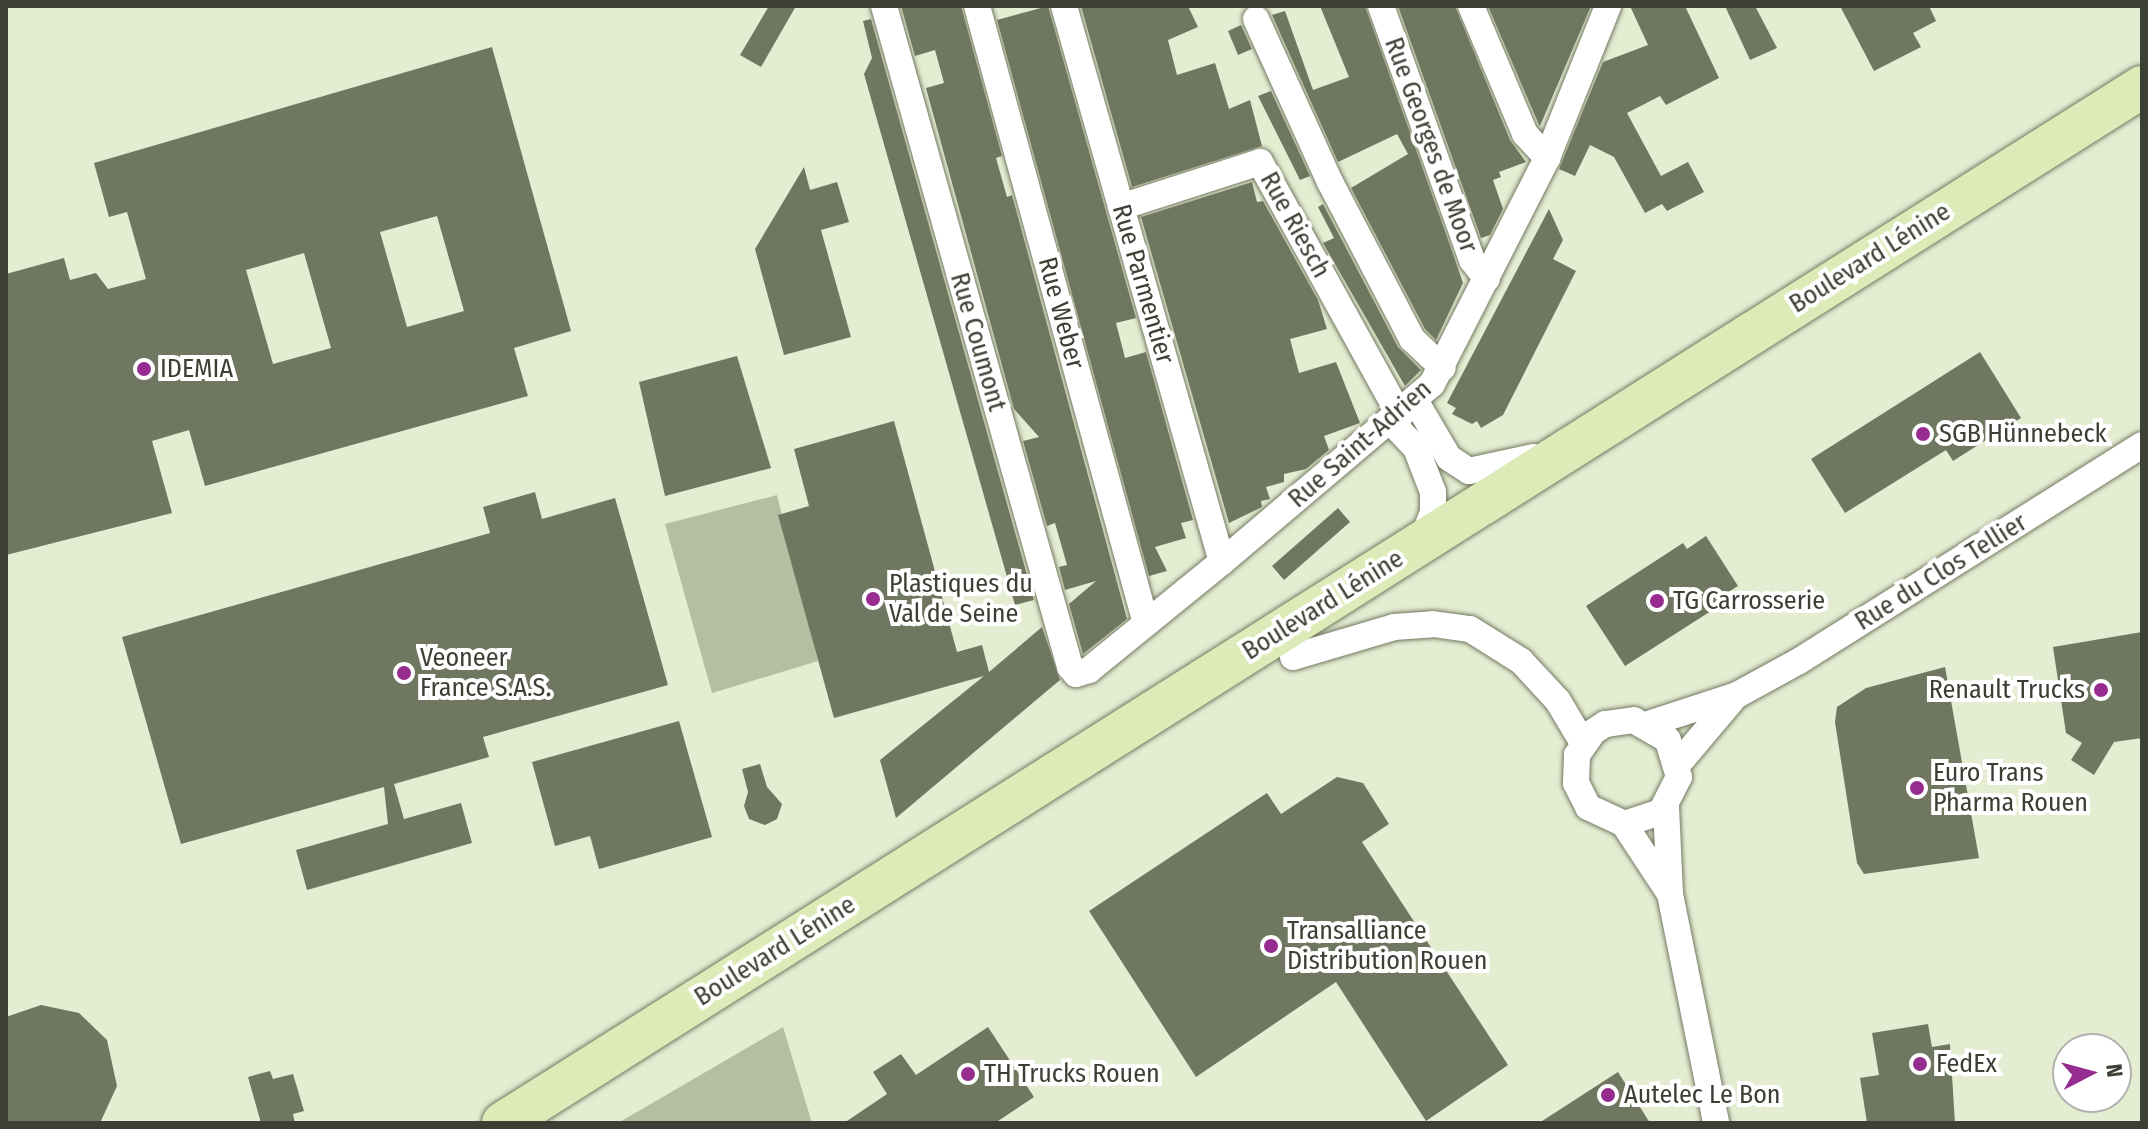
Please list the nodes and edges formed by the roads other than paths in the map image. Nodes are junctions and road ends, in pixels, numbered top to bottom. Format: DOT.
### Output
graph roads {
  1 [pos="884,6"];
  2 [pos="977,6"];
  3 [pos="1064,6"];
  4 [pos="1381,6"];
  5 [pos="1471,6"];
  6 [pos="1608,6"];
  7 [pos="1256,19"];
  8 [pos="2142,87"];
  9 [pos="2142,117"];
  10 [pos="1547,158"];
  11 [pos="1121,207"];
  12 [pos="1487,279"];
  13 [pos="1443,368"];
  14 [pos="1402,413"];
  15 [pos="1575,443"];
  16 [pos="2142,445"];
  17 [pos="1421,543"];
  18 [pos="1222,562"];
  19 [pos="1145,620"];
  20 [pos="1293,657"];
  21 [pos="1076,674"];
  22 [pos="1737,695"];
  23 [pos="1648,724"];
  24 [pos="1583,743"];
  25 [pos="1678,764"];
  26 [pos="1666,806"];
  27 [pos="1624,824"];
  28 [pos="1670,894"];
  29 [pos="503,1123"];
  30 [pos="550,1123"];
  31 [pos="1716,1123"];
  1 -- 21 [label="street, Rue Coumont"];
  2 -- 19 [label="street, Rue Weber"];
  3 -- 11 [label="street, Rue Parmentier"];
  4 -- 12 [label="street, Rue Georges de Moor"];
  5 -- 10 [label="street"];
  6 -- 10 [label="street, Rue Saint-Adrien"];
  7 -- 13 [label="street"];
  8 -- 15 [label="main road, Boulevard Lénine"];
  9 -- 20 [label="main road, Boulevard Lénine"];
  10 -- 12 [label="street, Rue Saint-Adrien"];
  11 -- 14 [label="street, Rue Riesch"];
  11 -- 18 [label="street, Rue Parmentier"];
  12 -- 13 [label="street, Rue Saint-Adrien"];
  13 -- 14 [label="street, Rue Saint-Adrien"];
  14 -- 15 [label="street"];
  14 -- 17 [label="street"];
  14 -- 18 [label="street, Rue Saint-Adrien"];
  15 -- 17 [label="main road, Boulevard Lénine"];
  16 -- 22 [label="street, Rue du Clos Tellier"];
  17 -- 29 [label="main road, Boulevard Lénine"];
  18 -- 19 [label="street, Rue Saint-Adrien"];
  19 -- 21 [label="street, Rue Saint-Adrien"];
  20 -- 24 [label="street"];
  20 -- 30 [label="main road, Boulevard Lénine"];
  22 -- 23 [label="street, Rue du Clos Tellier"];
  22 -- 25 [label="street, Rue du Clos Tellier"];
  23 -- 24 [label="street, Rue du Clos Tellier"];
  23 -- 25 [label="street"];
  24 -- 27 [label="street, Rue du Clos Tellier"];
  25 -- 26 [label="street, Rue du Clos Tellier"];
  26 -- 27 [label="street"];
  26 -- 28 [label="street, Rue du Clos Tellier"];
  27 -- 28 [label="street, Rue du Clos Tellier"];
  28 -- 31 [label="street, Rue du Clos Tellier"];
}
